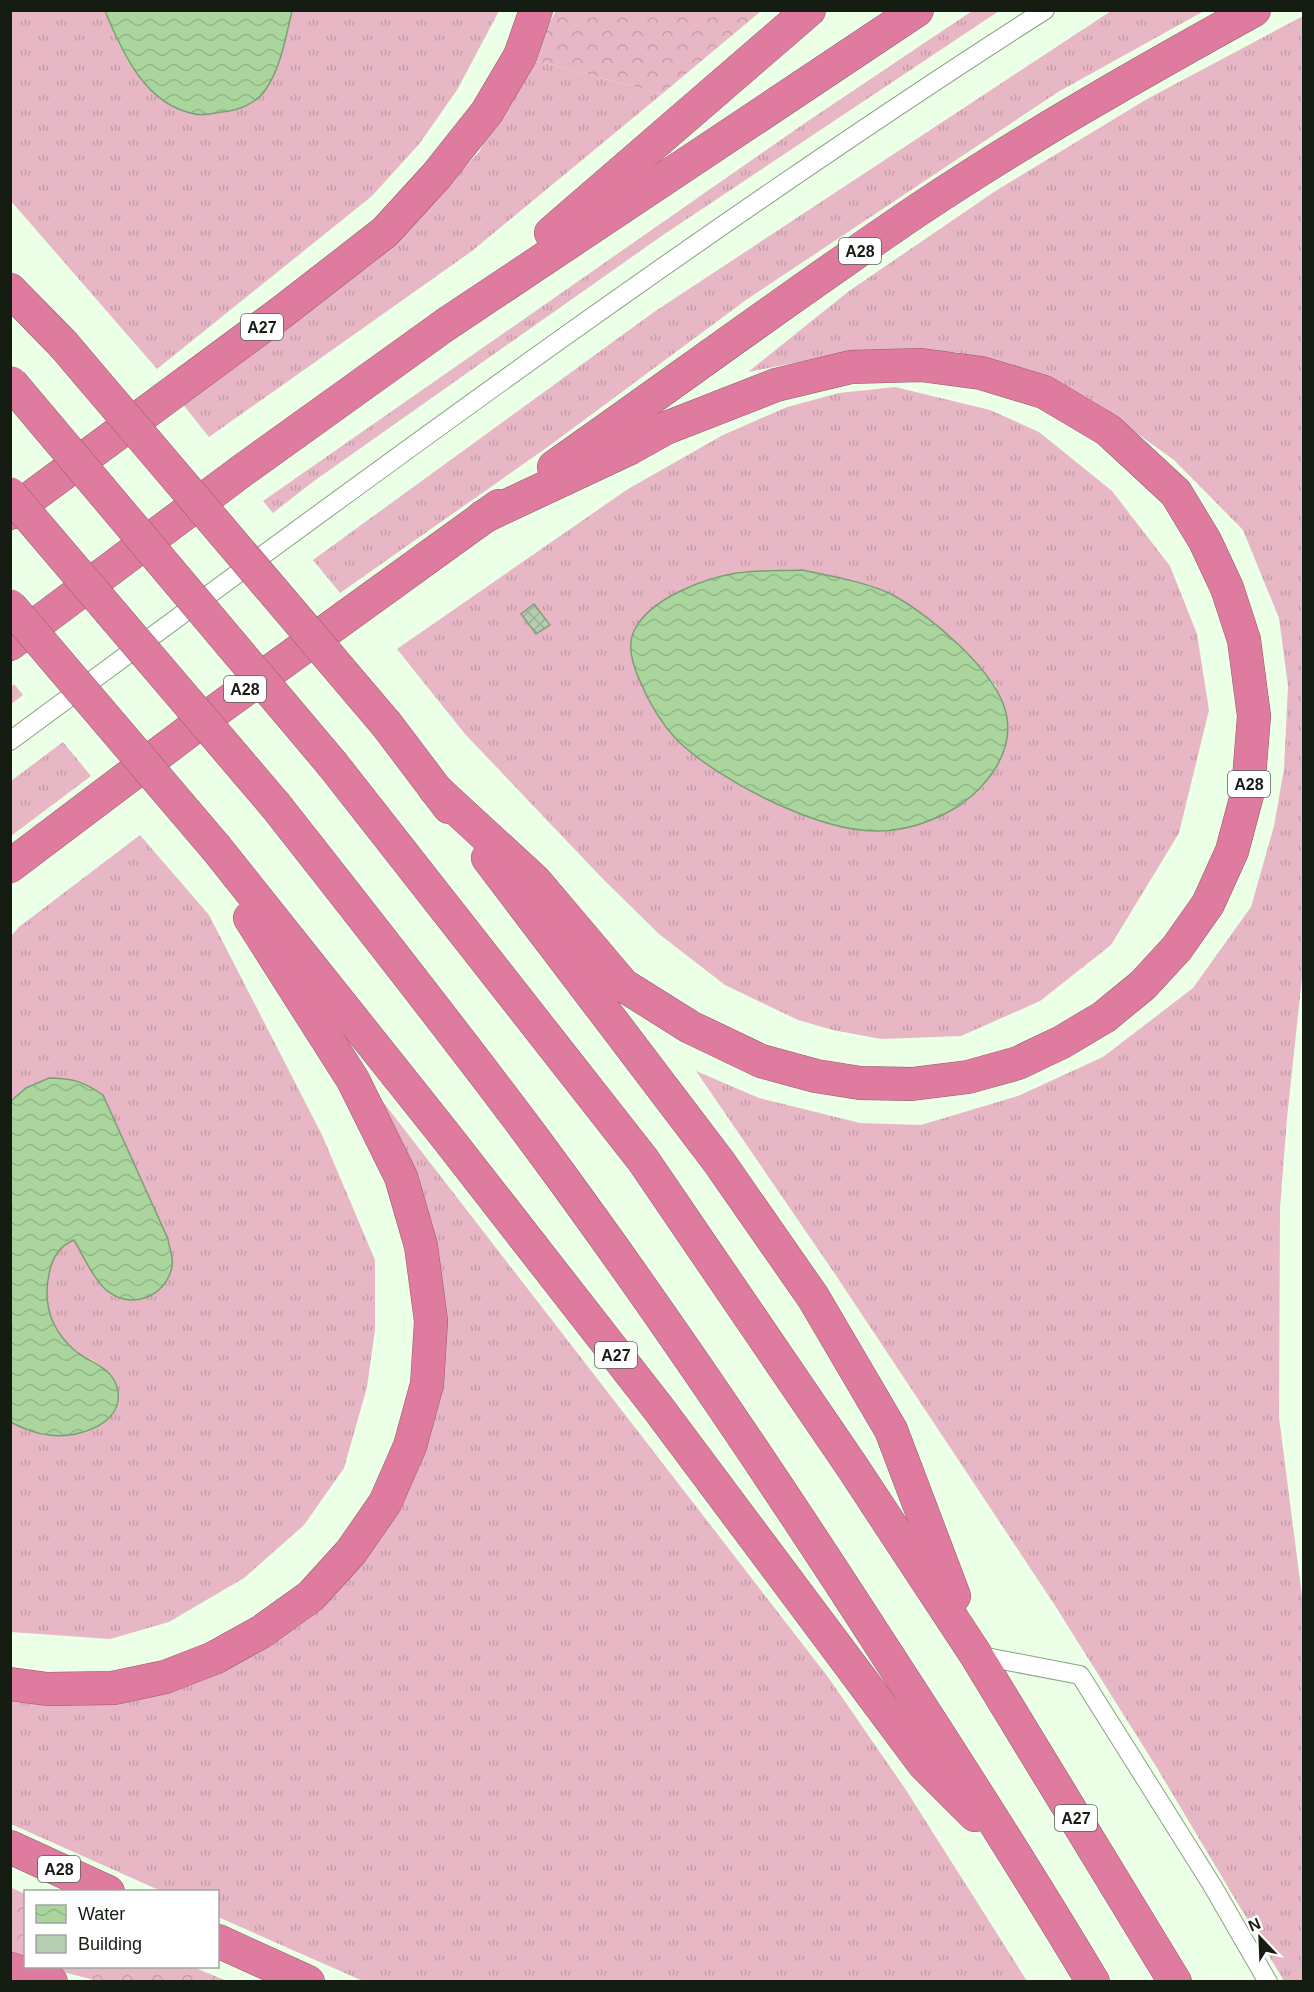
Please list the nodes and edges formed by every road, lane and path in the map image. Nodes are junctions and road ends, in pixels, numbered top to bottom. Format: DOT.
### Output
graph roads {
  1 [pos="536,10"];
  2 [pos="809,10"];
  3 [pos="917,10"];
  4 [pos="1045,10"];
  5 [pos="1254,10"];
  6 [pos="10,290"];
  7 [pos="445,325"];
  8 [pos="11,383"];
  9 [pos="10,494"];
  10 [pos="10,513"];
  11 [pos="483,517"];
  12 [pos="10,606"];
  13 [pos="10,644"];
  14 [pos="10,741"];
  15 [pos="435,789"];
  16 [pos="217,849"];
  17 [pos="10,866"];
  18 [pos="976,1655"];
  19 [pos="10,1684"];
  20 [pos="10,1847"];
  21 [pos="1018,1857"];
  22 [pos="104,1890"];
  23 [pos="219,1941"];
  24 [pos="10,1970"];
  25 [pos="51,1982"];
  26 [pos="308,1982"];
  27 [pos="1094,1982"];
  28 [pos="1175,1982"];
  29 [pos="1268,1982"];
  1 -- 10 [label="highway, A27"];
  2 -- 7 [label="highway"];
  3 -- 7 [label="highway"];
  4 -- 14 [label="lane"];
  5 -- 11 [label="highway, A28"];
  6 -- 15 [label="highway, A27, bridge"];
  7 -- 13 [label="highway"];
  8 -- 18 [label="highway, A27, bridge"];
  9 -- 21 [label="highway, A27, bridge"];
  11 -- 15 [label="highway, A28"];
  11 -- 17 [label="highway, A28"];
  12 -- 16 [label="highway, A27, bridge"];
  15 -- 18 [label="highway, A27"];
  16 -- 19 [label="highway, A27"];
  16 -- 21 [label="highway, A27"];
  18 -- 28 [label="highway, A27"];
  18 -- 29 [label="lane"];
  20 -- 22 [label="highway, A28"];
  21 -- 27 [label="highway, A27"];
  23 -- 26 [label="highway"];
  24 -- 25 [label="highway"];
}
